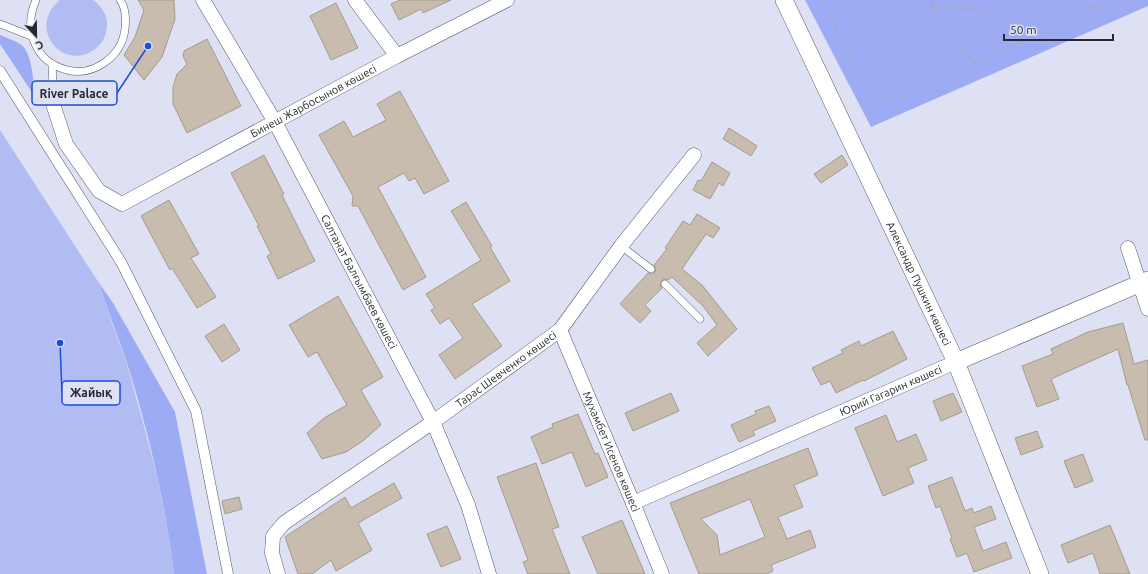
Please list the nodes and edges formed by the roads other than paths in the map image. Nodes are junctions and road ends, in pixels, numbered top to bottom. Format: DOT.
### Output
graph roads {
  1 [pos="36,0"];
  2 [pos="120,0"];
  3 [pos="203,0"];
  4 [pos="355,0"];
  5 [pos="507,0"];
  6 [pos="784,0"];
  7 [pos="0,24"];
  8 [pos="31,36"];
  9 [pos="397,56"];
  10 [pos="52,64"];
  11 [pos="0,71"];
  12 [pos="54,107"];
  13 [pos="275,122"];
  14 [pos="694,155"];
  15 [pos="621,246"];
  16 [pos="1128,248"];
  17 [pos="651,269"];
  18 [pos="1144,282"];
  19 [pos="665,284"];
  20 [pos="1148,309"];
  21 [pos="700,319"];
  22 [pos="560,330"];
  23 [pos="956,362"];
  24 [pos="433,422"];
  25 [pos="633,503"];
  26 [pos="228,574"];
  27 [pos="278,574"];
  28 [pos="490,574"];
  29 [pos="662,574"];
  30 [pos="1040,574"];
  1 -- 8 [label="lane"];
  2 -- 10 [label="lane"];
  3 -- 13 [label="street, Салтанат Балғымбаев көшесі"];
  4 -- 9 [label="street"];
  5 -- 9 [label="street, Бинеш Жарбосынов көшесі"];
  6 -- 23 [label="street, Александр Пушкин көшесі"];
  7 -- 8 [label="lane"];
  8 -- 10 [label="lane"];
  9 -- 13 [label="street, Бинеш Жарбосынов көшесі"];
  10 -- 12 [label="lane"];
  11 -- 26 [label="street"];
  12 -- 13 [label="street, Бинеш Жарбосынов көшесі"];
  13 -- 24 [label="street, Салтанат Балғымбаев көшесі"];
  14 -- 15 [label="street, Тарас Шевченко көшесі"];
  15 -- 17 [label="lane"];
  15 -- 22 [label="street, Тарас Шевченко көшесі"];
  16 -- 18 [label="street"];
  18 -- 20 [label="street"];
  18 -- 23 [label="street, Юрий Гагарин көшесі"];
  19 -- 21 [label="lane"];
  22 -- 24 [label="street, Тарас Шевченко көшесі"];
  22 -- 25 [label="street, Мухамбет Исенов көшесі"];
  23 -- 25 [label="street, Юрий Гагарин көшесі"];
  23 -- 30 [label="street, Александр Пушкин көшесі"];
  24 -- 27 [label="street, Тарас Шевченко көшесі"];
  24 -- 28 [label="street, Салтанат Балғымбаев көшесі"];
  25 -- 29 [label="street, Мухамбет Исенов көшесі"];
}
